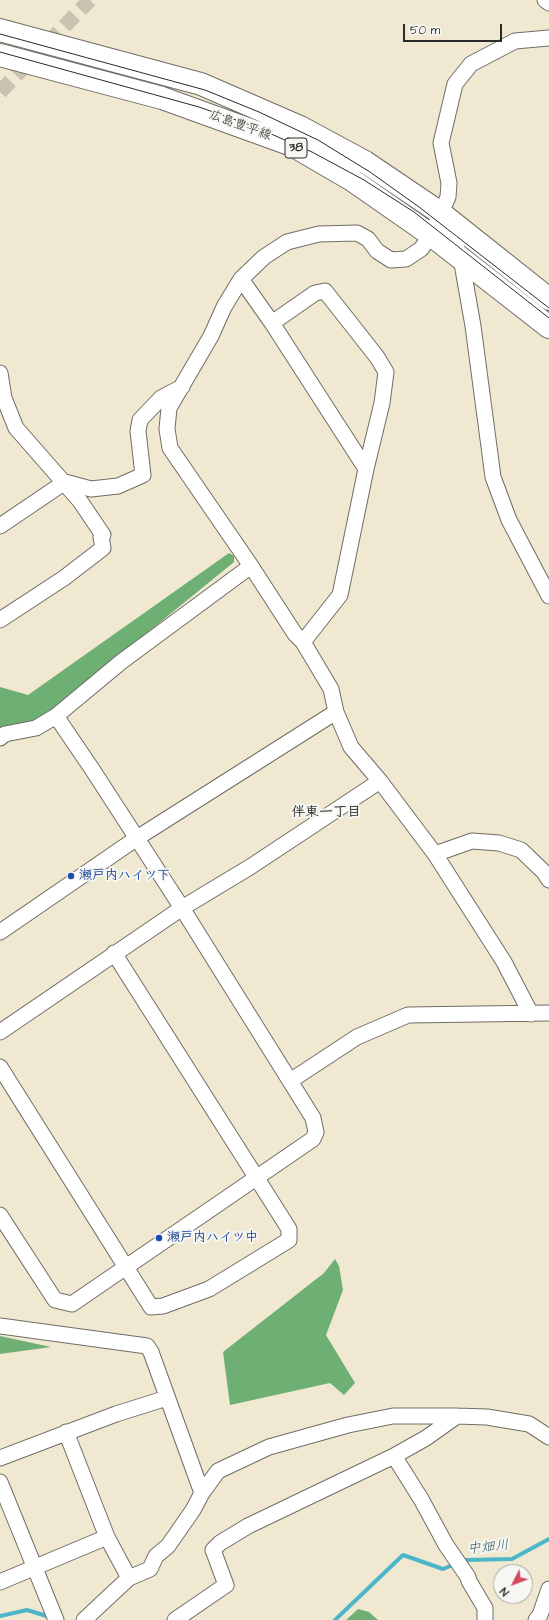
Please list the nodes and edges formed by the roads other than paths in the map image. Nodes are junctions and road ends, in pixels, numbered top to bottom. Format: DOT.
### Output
graph roads {
  1 [pos="545,0"];
  2 [pos="549,3"];
  3 [pos="0,30"];
  4 [pos="549,38"];
  5 [pos="0,55"];
  6 [pos="442,214"];
  7 [pos="432,234"];
  8 [pos="461,258"];
  9 [pos="241,279"];
  10 [pos="549,299"];
  11 [pos="272,323"];
  12 [pos="549,327"];
  13 [pos="0,373"];
  14 [pos="183,386"];
  15 [pos="366,468"];
  16 [pos="65,482"];
  17 [pos="0,526"];
  18 [pos="251,566"];
  19 [pos="549,596"];
  20 [pos="0,620"];
  21 [pos="302,642"];
  22 [pos="336,712"];
  23 [pos="56,716"];
  24 [pos="0,738"];
  25 [pos="380,781"];
  26 [pos="137,838"];
  27 [pos="435,854"];
  28 [pos="549,880"];
  29 [pos="182,908"];
  30 [pos="0,932"];
  31 [pos="114,954"];
  32 [pos="549,1013"];
  33 [pos="531,1014"];
  34 [pos="0,1032"];
  35 [pos="0,1066"];
  36 [pos="290,1081"];
  37 [pos="257,1178"];
  38 [pos="0,1215"];
  39 [pos="126,1268"];
  40 [pos="0,1326"];
  41 [pos="167,1398"];
  42 [pos="457,1416"];
  43 [pos="66,1432"];
  44 [pos="549,1437"];
  45 [pos="394,1456"];
  46 [pos="0,1458"];
  47 [pos="0,1482"];
  48 [pos="202,1493"];
  49 [pos="107,1537"];
  50 [pos="34,1567"];
  51 [pos="129,1578"];
  52 [pos="0,1582"];
  53 [pos="549,1590"];
  54 [pos="56,1620"];
  55 [pos="84,1620"];
  56 [pos="176,1620"];
  57 [pos="485,1620"];
  58 [pos="536,1620"];
  1 -- 2 [label="street"];
  3 -- 6 [label="main road, 広島豊平線 / 38"];
  4 -- 6 [label="street"];
  5 -- 7 [label="main road, 広島豊平線 / 38"];
  6 -- 7 [label="street"];
  6 -- 8 [label="street"];
  6 -- 10 [label="main road, 広島豊平線 / 38"];
  7 -- 8 [label="main road, 広島豊平線 / 38"];
  7 -- 9 [label="street"];
  8 -- 12 [label="main road, 広島豊平線 / 38"];
  8 -- 19 [label="street"];
  9 -- 11 [label="street"];
  9 -- 14 [label="street"];
  11 -- 15 [label="street"];
  11 -- 15 [label="street"];
  13 -- 16 [label="street"];
  14 -- 16 [label="street"];
  14 -- 18 [label="street"];
  15 -- 21 [label="street"];
  16 -- 17 [label="street"];
  16 -- 20 [label="street"];
  18 -- 21 [label="street"];
  18 -- 23 [label="street"];
  21 -- 22 [label="street"];
  22 -- 25 [label="street"];
  22 -- 26 [label="street"];
  23 -- 24 [label="street"];
  23 -- 26 [label="street"];
  25 -- 27 [label="street"];
  25 -- 29 [label="street"];
  26 -- 29 [label="street"];
  26 -- 30 [label="street"];
  27 -- 28 [label="street"];
  27 -- 33 [label="street"];
  29 -- 31 [label="street"];
  29 -- 36 [label="street"];
  31 -- 34 [label="street"];
  31 -- 37 [label="street"];
  32 -- 33 [label="street"];
  33 -- 36 [label="street"];
  35 -- 39 [label="street"];
  36 -- 37 [label="street"];
  37 -- 39 [label="street"];
  37 -- 39 [label="street"];
  38 -- 39 [label="street"];
  40 -- 41 [label="street"];
  41 -- 43 [label="street"];
  41 -- 48 [label="street"];
  42 -- 44 [label="street"];
  42 -- 45 [label="street"];
  42 -- 48 [label="street"];
  43 -- 46 [label="street"];
  43 -- 49 [label="street"];
  45 -- 56 [label="street"];
  45 -- 57 [label="street"];
  47 -- 50 [label="street"];
  48 -- 51 [label="street"];
  49 -- 50 [label="street"];
  49 -- 51 [label="street"];
  50 -- 52 [label="street"];
  50 -- 54 [label="street"];
  51 -- 55 [label="street"];
  53 -- 58 [label="street"];
}
